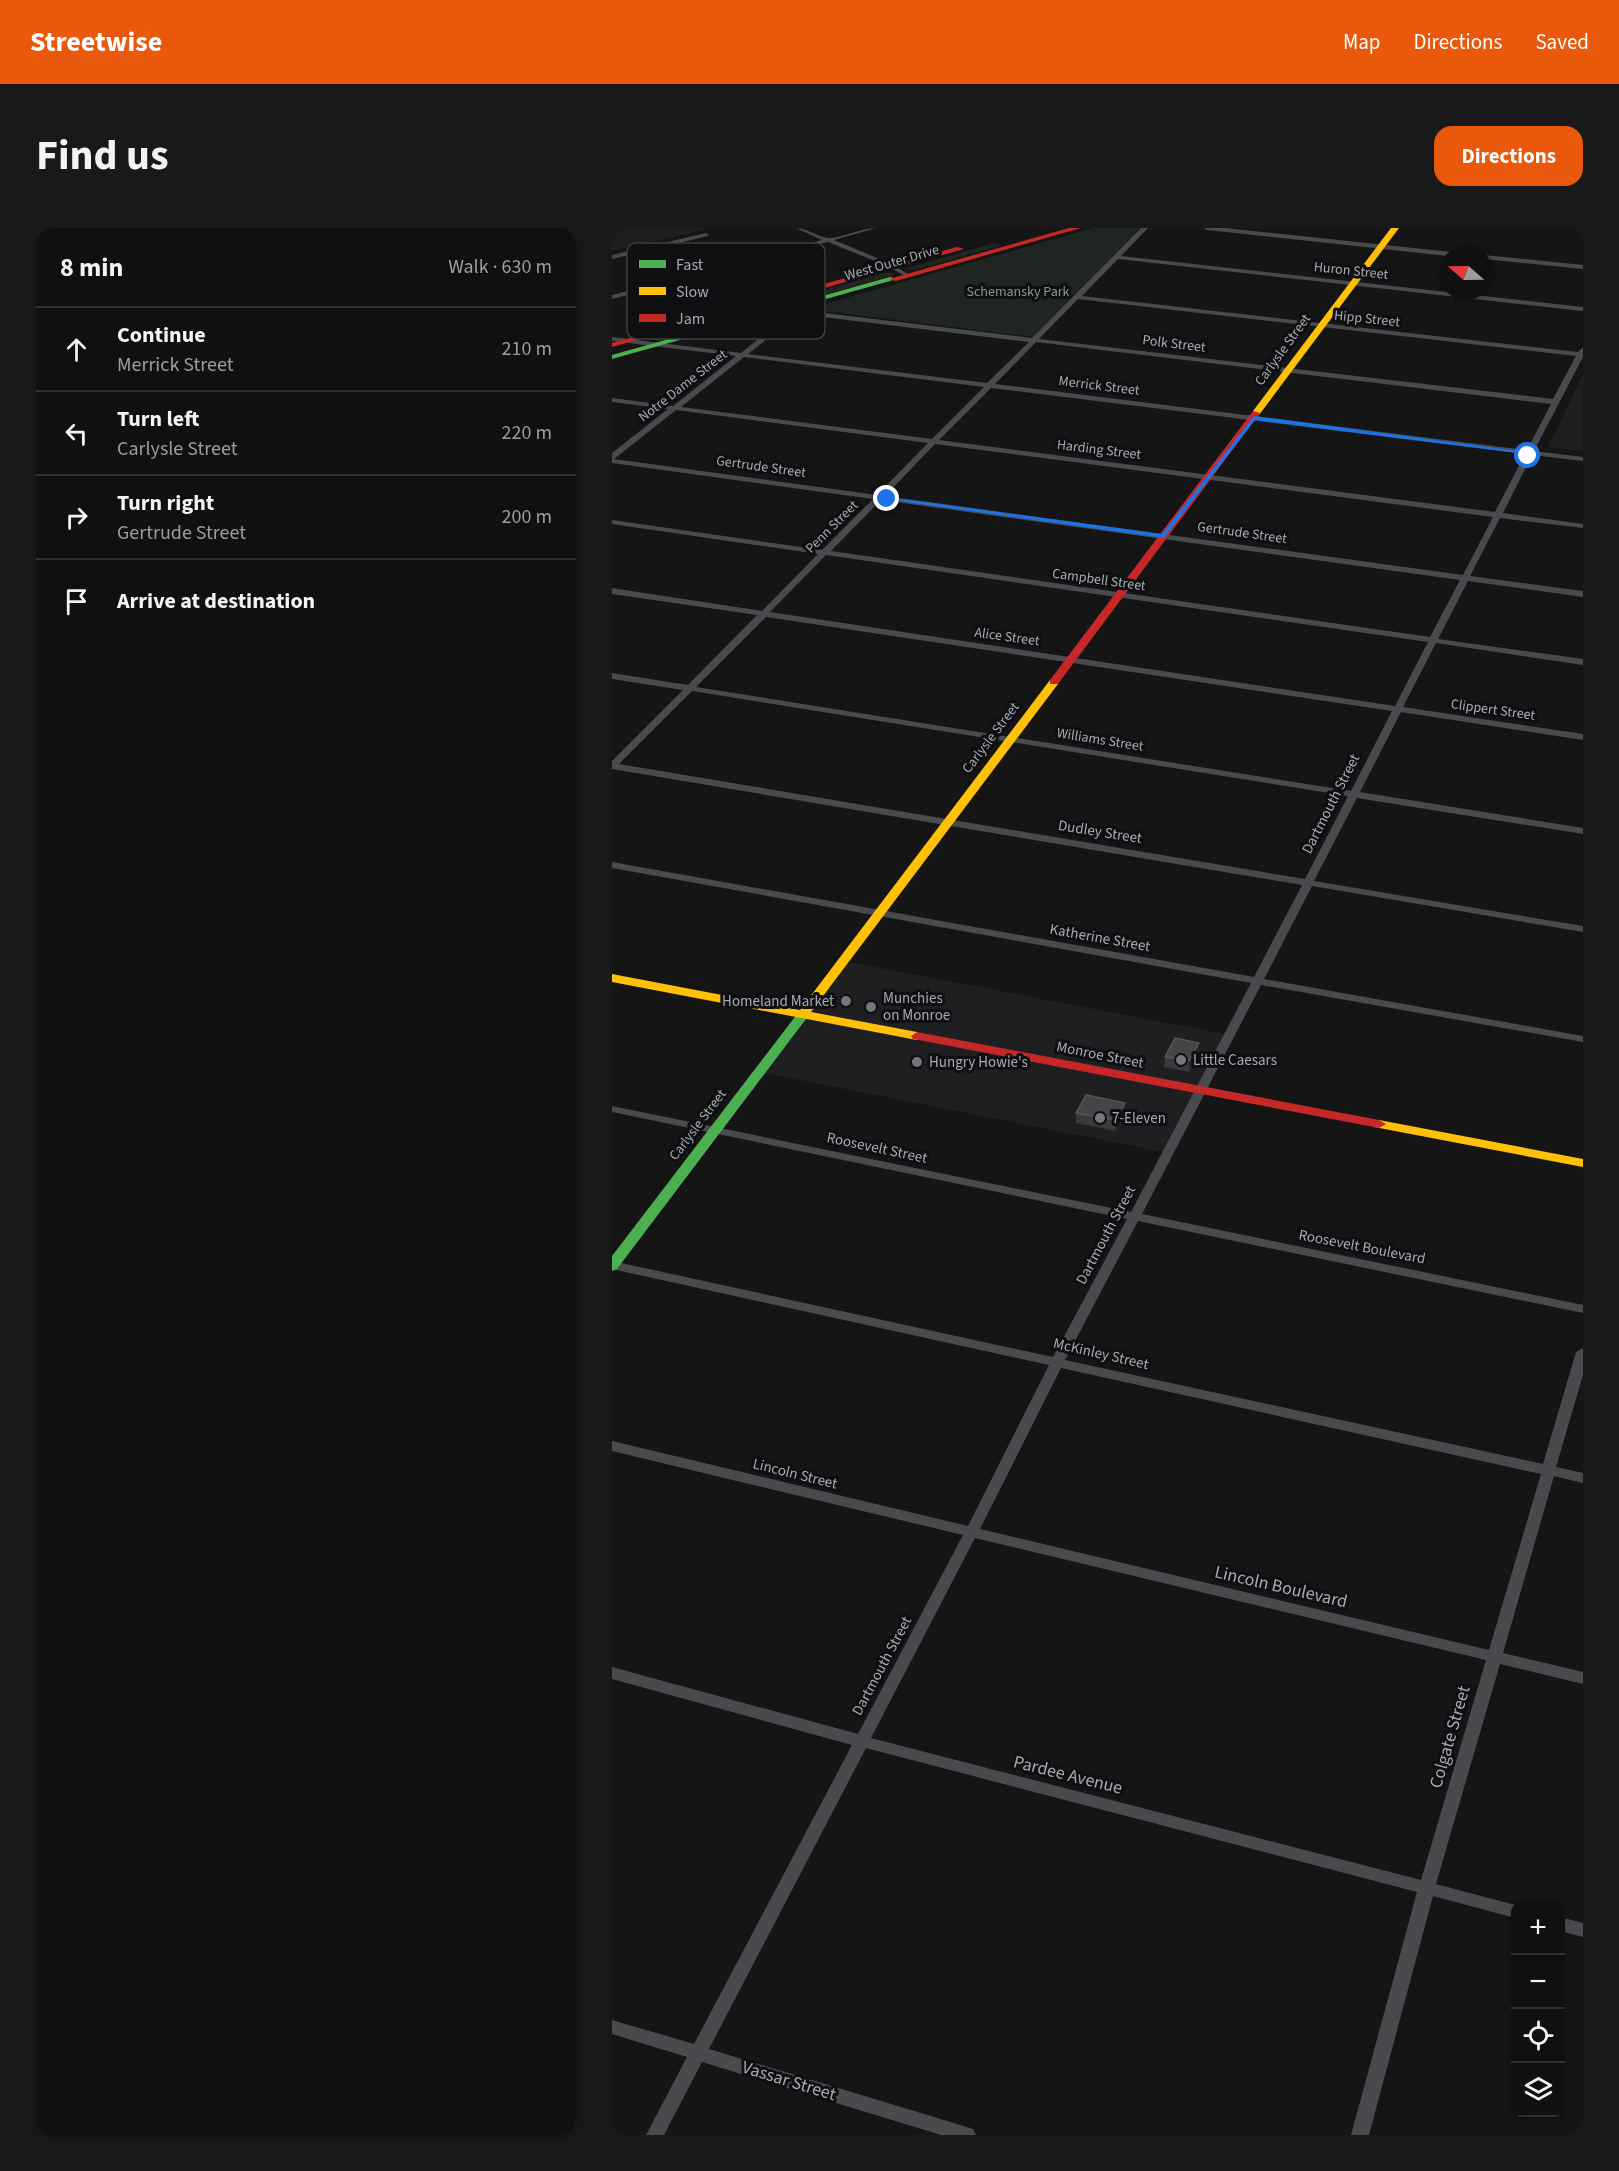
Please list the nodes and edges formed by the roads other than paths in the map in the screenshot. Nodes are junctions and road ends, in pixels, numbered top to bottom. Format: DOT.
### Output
graph roads {
  1 [pos="799,228"];
  2 [pos="873,228"];
  3 [pos="1036,228"];
  4 [pos="1077,228"];
  5 [pos="1145,228"];
  6 [pos="1207,228"];
  7 [pos="1395,228"];
  8 [pos="706,235"];
  9 [pos="998,238"];
  10 [pos="826,240"];
  11 [pos="672,243"];
  12 [pos="815,243"];
  13 [pos="1016,245"];
  14 [pos="1381,247"];
  15 [pos="627,253"];
  16 [pos="1439,253"];
  17 [pos="612,257"];
  18 [pos="1116,257"];
  19 [pos="1493,258"];
  20 [pos="891,267"];
  21 [pos="1583,267"];
  22 [pos="907,275"];
  23 [pos="1353,284"];
  24 [pos="825,286"];
  25 [pos="627,293"];
  26 [pos="612,297"];
  27 [pos="1077,297"];
  28 [pos="825,300"];
  29 [pos="1583,309"];
  30 [pos="825,314"];
  31 [pos="1322,326"];
  32 [pos="612,339"];
  33 [pos="631,339"];
  34 [pos="680,339"];
  35 [pos="761,339"];
  36 [pos="627,340"];
  37 [pos="1036,340"];
  38 [pos="661,344"];
  39 [pos="612,345"];
  40 [pos="1582,353"];
  41 [pos="743,355"];
  42 [pos="612,357"];
  43 [pos="1289,370"];
  44 [pos="991,385"];
  45 [pos="612,400"];
  46 [pos="1556,402"];
  47 [pos="675,408"];
  48 [pos="1254,418"];
  49 [pos="935,442"];
  50 [pos="1530,453"];
  51 [pos="612,459"];
  52 [pos="1583,459"];
  53 [pos="1208,478"];
  54 [pos="880,498"];
  55 [pos="1498,515"];
  56 [pos="612,522"];
  57 [pos="1583,526"];
  58 [pos="1164,536"];
  59 [pos="825,554"];
  60 [pos="1466,578"];
  61 [pos="612,591"];
  62 [pos="1583,594"];
  63 [pos="1119,596"];
  64 [pos="765,614"];
  65 [pos="1434,641"];
  66 [pos="1070,660"];
  67 [pos="1583,662"];
  68 [pos="612,675"];
  69 [pos="688,688"];
  70 [pos="1399,710"];
  71 [pos="1583,737"];
  72 [pos="1010,740"];
  73 [pos="612,766"];
  74 [pos="1354,795"];
  75 [pos="948,822"];
  76 [pos="1583,831"];
  77 [pos="612,866"];
  78 [pos="1309,882"];
  79 [pos="880,914"];
  80 [pos="1583,928"];
  81 [pos="612,978"];
  82 [pos="1258,982"];
  83 [pos="803,1015"];
  84 [pos="1583,1039"];
  85 [pos="1201,1091"];
  86 [pos="612,1109"];
  87 [pos="716,1130"];
  88 [pos="1583,1163"];
  89 [pos="1135,1218"];
  90 [pos="612,1265"];
  91 [pos="1583,1309"];
  92 [pos="1583,1352"];
  93 [pos="1057,1362"];
  94 [pos="612,1446"];
  95 [pos="1547,1470"];
  96 [pos="1583,1478"];
  97 [pos="971,1533"];
  98 [pos="1493,1656"];
  99 [pos="612,1673"];
  100 [pos="1583,1678"];
  101 [pos="861,1741"];
  102 [pos="1427,1887"];
  103 [pos="1511,1910"];
  104 [pos="1565,1925"];
  105 [pos="1583,1930"];
  106 [pos="612,2027"];
  107 [pos="698,2054"];
  108 [pos="655,2135"];
  109 [pos="967,2135"];
  110 [pos="1360,2135"];
  1 -- 10 [label="street"];
  2 -- 10 [label="street"];
  3 -- 9 [label="street, West Outer Drive"];
  4 -- 13 [label="street, West Outer Drive"];
  5 -- 18 [label="street, Penn Street"];
  6 -- 14 [label="street"];
  7 -- 14 [label="street, Carlysle Street"];
  8 -- 11 [label="street"];
  9 -- 13 [label="street"];
  9 -- 20 [label="street, West Outer Drive"];
  10 -- 12 [label="street"];
  10 -- 20 [label="street"];
  13 -- 22 [label="street, West Outer Drive"];
  14 -- 16 [label="street"];
  14 -- 23 [label="street, Carlysle Street"];
  15 -- 17 [label="street"];
  18 -- 23 [label="street, Huron Street"];
  18 -- 27 [label="street, Penn Street"];
  19 -- 21 [label="street"];
  20 -- 22 [label="street"];
  20 -- 24 [label="street, West Outer Drive"];
  22 -- 28 [label="street, West Outer Drive"];
  23 -- 29 [label="street, Huron Street"];
  23 -- 31 [label="street, Carlysle Street"];
  25 -- 26 [label="street"];
  27 -- 31 [label="street, Hipp Street"];
  27 -- 37 [label="street, Penn Street"];
  30 -- 37 [label="street, Polk Street"];
  31 -- 40 [label="street, Hipp Street"];
  31 -- 43 [label="street, Carlysle Street"];
  32 -- 36 [label="street, Merrick Street"];
  33 -- 36 [label="street, West Outer Drive"];
  34 -- 38 [label="street, West Outer Drive"];
  35 -- 41 [label="street, Notre Dame Street"];
  36 -- 38 [label="street, Merrick Street"];
  36 -- 39 [label="street, West Outer Drive"];
  37 -- 43 [label="street, Polk Street"];
  37 -- 44 [label="street, Penn Street"];
  38 -- 41 [label="street, Merrick Street"];
  38 -- 42 [label="street, West Outer Drive"];
  40 -- 46 [label="street, Dartmouth Street"];
  41 -- 44 [label="street, Merrick Street"];
  41 -- 47 [label="street, Notre Dame Street"];
  43 -- 46 [label="street, Polk Street"];
  43 -- 48 [label="street, Carlysle Street"];
  44 -- 48 [label="street, Merrick Street"];
  44 -- 49 [label="street, Penn Street"];
  45 -- 47 [label="street, Harding Street"];
  46 -- 50 [label="street, Dartmouth Street"];
  47 -- 49 [label="street, Harding Street"];
  47 -- 51 [label="street, Notre Dame Street"];
  48 -- 50 [label="street, Merrick Street"];
  48 -- 53 [label="street, Carlysle Street"];
  49 -- 53 [label="street, Harding Street"];
  49 -- 54 [label="street, Penn Street"];
  50 -- 52 [label="street, Merrick Street"];
  50 -- 55 [label="street, Dartmouth Street"];
  51 -- 54 [label="street, Gertrude Street"];
  53 -- 55 [label="street, Harding Street"];
  53 -- 58 [label="street, Carlysle Street"];
  54 -- 58 [label="street, Gertrude Street"];
  54 -- 59 [label="street, Penn Street"];
  55 -- 57 [label="street, Harding Street"];
  55 -- 60 [label="street, Dartmouth Street"];
  56 -- 59 [label="street, Campbell Street"];
  58 -- 60 [label="street, Gertrude Street"];
  58 -- 63 [label="street, Carlysle Street"];
  59 -- 63 [label="street, Campbell Street"];
  59 -- 64 [label="street, Penn Street"];
  60 -- 62 [label="street, Gertrude Street"];
  60 -- 65 [label="street, Dartmouth Street"];
  61 -- 64 [label="street, Alice Street"];
  63 -- 65 [label="street, Campbell Street"];
  63 -- 66 [label="street, Carlysle Street"];
  64 -- 66 [label="street, Alice Street"];
  64 -- 69 [label="street, Penn Street"];
  65 -- 67 [label="street, Campbell Street"];
  65 -- 70 [label="street, Dartmouth Street"];
  66 -- 70 [label="street, Alice Street"];
  66 -- 72 [label="street, Carlysle Street"];
  68 -- 69 [label="street, Williams Street"];
  69 -- 72 [label="street, Williams Street"];
  69 -- 73 [label="street, Penn Street"];
  70 -- 71 [label="street, Clippert Street"];
  70 -- 74 [label="street, Dartmouth Street"];
  72 -- 74 [label="street, Williams Street"];
  72 -- 75 [label="street, Carlysle Street"];
  73 -- 75 [label="street, Dudley Street"];
  74 -- 76 [label="street, Williams Street"];
  74 -- 78 [label="street, Dartmouth Street"];
  75 -- 78 [label="street, Dudley Street"];
  75 -- 79 [label="street, Carlysle Street"];
  77 -- 79 [label="street, Katherine Street"];
  78 -- 80 [label="street, Dudley Street"];
  78 -- 82 [label="street, Dartmouth Street"];
  79 -- 82 [label="street, Katherine Street"];
  79 -- 83 [label="street, Carlysle Street"];
  81 -- 83 [label="street, Monroe Street"];
  82 -- 84 [label="street, Katherine Street"];
  82 -- 85 [label="street, Dartmouth Street"];
  83 -- 85 [label="street, Monroe Street"];
  83 -- 87 [label="street, Carlysle Street"];
  85 -- 88 [label="street, Monroe Street"];
  85 -- 89 [label="street, Dartmouth Street"];
  86 -- 87 [label="street, Roosevelt Street"];
  87 -- 89 [label="street, Roosevelt Street"];
  87 -- 90 [label="street, Carlysle Street"];
  89 -- 91 [label="street, Roosevelt Boulevard"];
  89 -- 93 [label="street, Dartmouth Street"];
  90 -- 93 [label="street, McKinley Street"];
  92 -- 95 [label="street, Colgate Street"];
  93 -- 95 [label="street, McKinley Street"];
  93 -- 97 [label="street, Dartmouth Street"];
  94 -- 97 [label="street, Lincoln Street"];
  95 -- 96 [label="street, McKinley Street"];
  95 -- 98 [label="street, Colgate Street"];
  97 -- 98 [label="street, Lincoln Boulevard"];
  97 -- 101 [label="street, Dartmouth Street"];
  98 -- 100 [label="street, Lincoln Boulevard"];
  98 -- 102 [label="street, Colgate Street"];
  99 -- 101 [label="street, Pardee Avenue"];
  101 -- 102 [label="street, Pardee Avenue"];
  101 -- 107 [label="street, Dartmouth Street"];
  102 -- 103 [label="street, Pardee Avenue"];
  102 -- 110 [label="street, Colgate Street"];
  104 -- 105 [label="street"];
  106 -- 107 [label="street, Vassar Street"];
  107 -- 108 [label="street, Dartmouth Street"];
  107 -- 109 [label="street, Vassar Street"];
}
